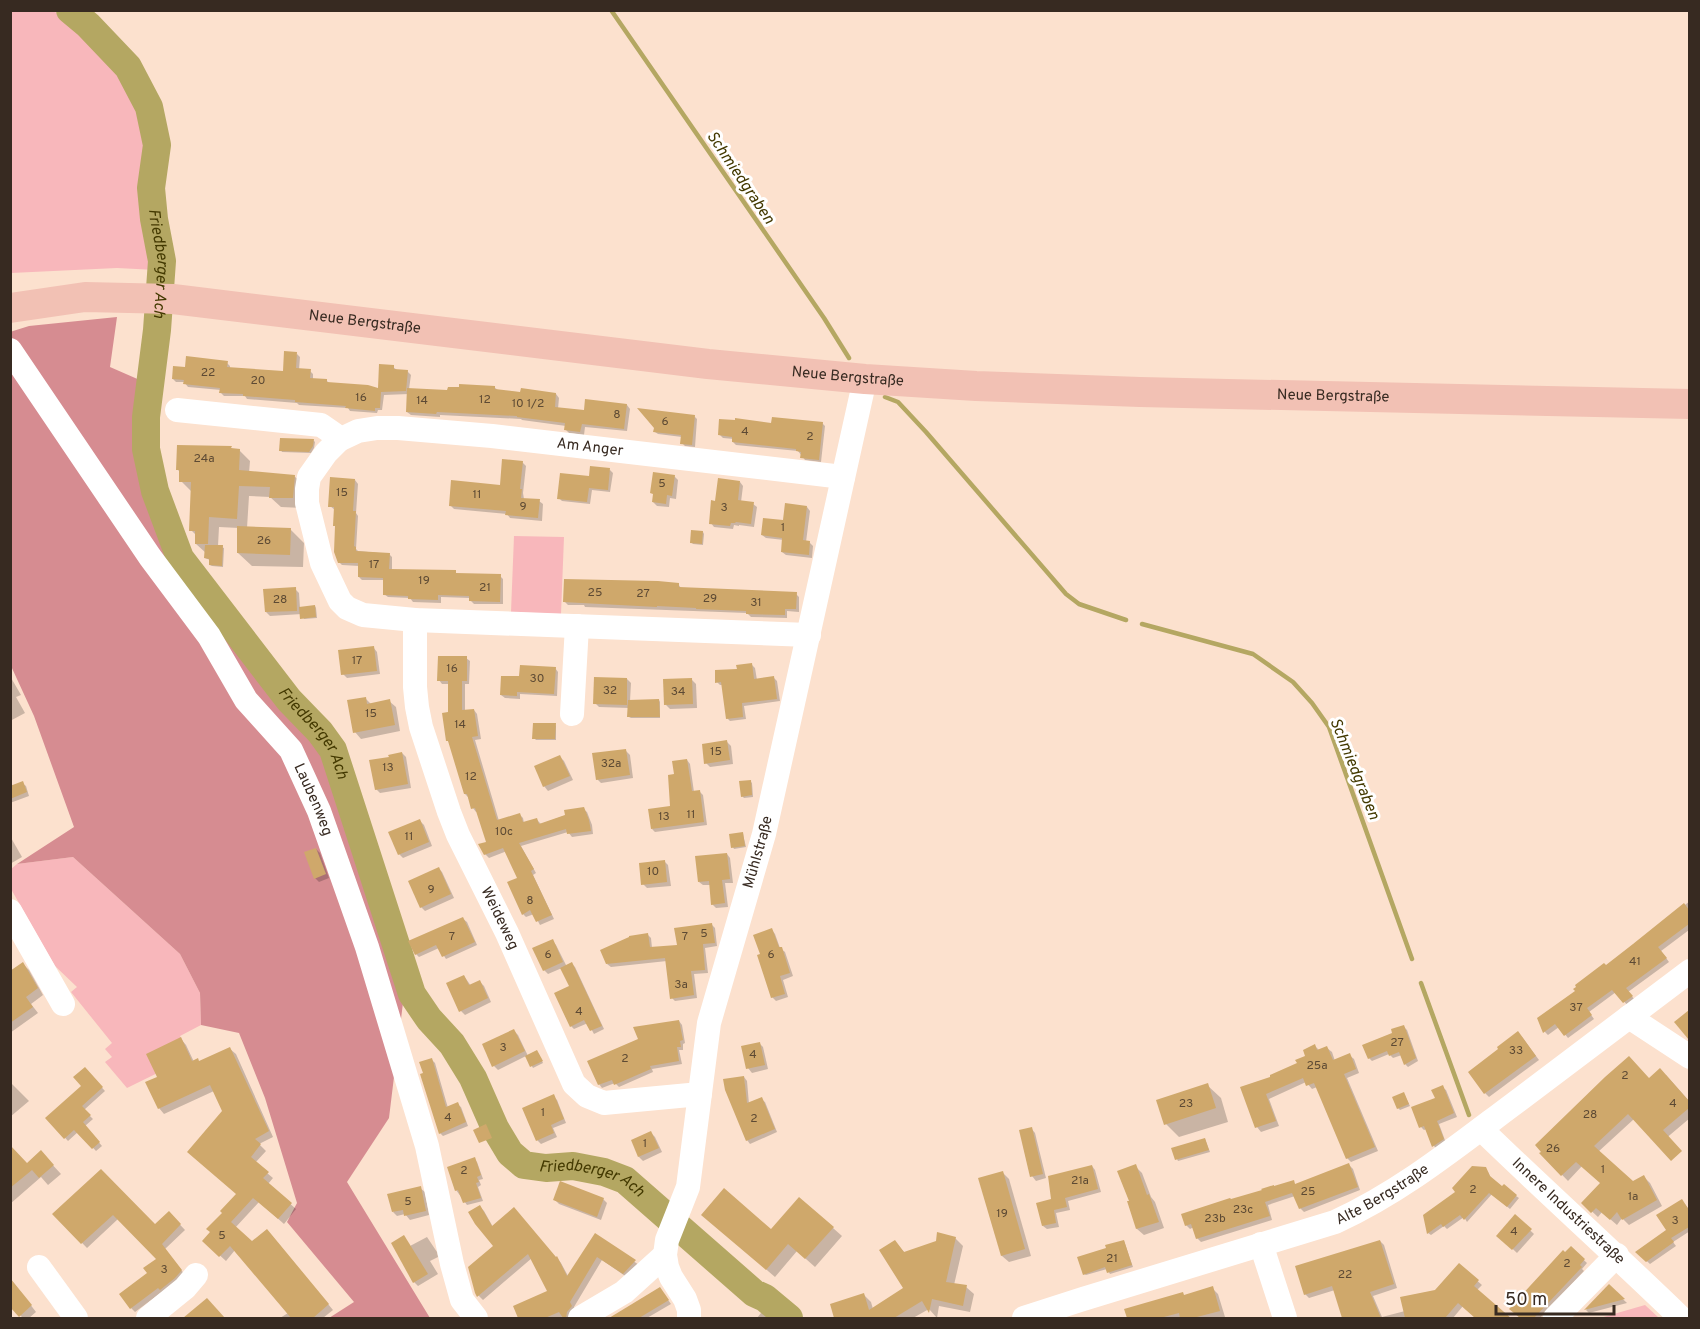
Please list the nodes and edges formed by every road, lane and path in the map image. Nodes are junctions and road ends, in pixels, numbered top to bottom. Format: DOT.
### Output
graph roads {
  1 [pos="10,308"];
  2 [pos="10,350"];
  3 [pos="865,379"];
  4 [pos="1689,404"];
  5 [pos="177,410"];
  6 [pos="339,440"];
  7 [pos="843,477"];
  8 [pos="415,620"];
  9 [pos="577,626"];
  10 [pos="809,635"];
  11 [pos="573,714"];
  12 [pos="10,911"];
  13 [pos="1689,971"];
  14 [pos="63,1004"];
  15 [pos="1629,1017"];
  16 [pos="1689,1057"];
  17 [pos="700,1094"];
  18 [pos="1480,1129"];
  19 [pos="1261,1244"];
  20 [pos="665,1255"];
  21 [pos="1617,1256"];
  22 [pos="39,1267"];
  23 [pos="196,1275"];
  24 [pos="76,1318"];
  25 [pos="148,1318"];
  26 [pos="476,1318"];
  27 [pos="580,1318"];
  28 [pos="689,1318"];
  29 [pos="1024,1318"];
  30 [pos="1285,1318"];
  31 [pos="1556,1318"];
  32 [pos="1681,1318"];
  1 -- 3 [label="main road, Neue Bergstraße"];
  2 -- 26 [label="street, Laubenweg"];
  3 -- 4 [label="main road, Neue Bergstraße"];
  3 -- 7 [label="street, Mühlstraße"];
  5 -- 6 [label="street"];
  6 -- 7 [label="street, Am Anger"];
  6 -- 8 [label="street, Am Anger"];
  7 -- 10 [label="street, Mühlstraße"];
  8 -- 9 [label="street, Am Anger"];
  8 -- 17 [label="street, Weideweg"];
  9 -- 10 [label="street, Am Anger"];
  9 -- 11 [label="street"];
  10 -- 17 [label="street, Mühlstraße"];
  12 -- 14 [label="street"];
  13 -- 15 [label="street, Alte Bergstraße"];
  15 -- 16 [label="street"];
  15 -- 18 [label="street, Alte Bergstraße"];
  17 -- 20 [label="street, Mühlstraße"];
  18 -- 19 [label="street, Alte Bergstraße"];
  18 -- 21 [label="street, Innere Industriestraße"];
  19 -- 29 [label="street, Alte Bergstraße"];
  19 -- 30 [label="street"];
  20 -- 27 [label="street"];
  20 -- 28 [label="street"];
  21 -- 31 [label="street"];
  21 -- 32 [label="street, Innere Industriestraße"];
  22 -- 24 [label="street"];
  23 -- 25 [label="street"];
}
